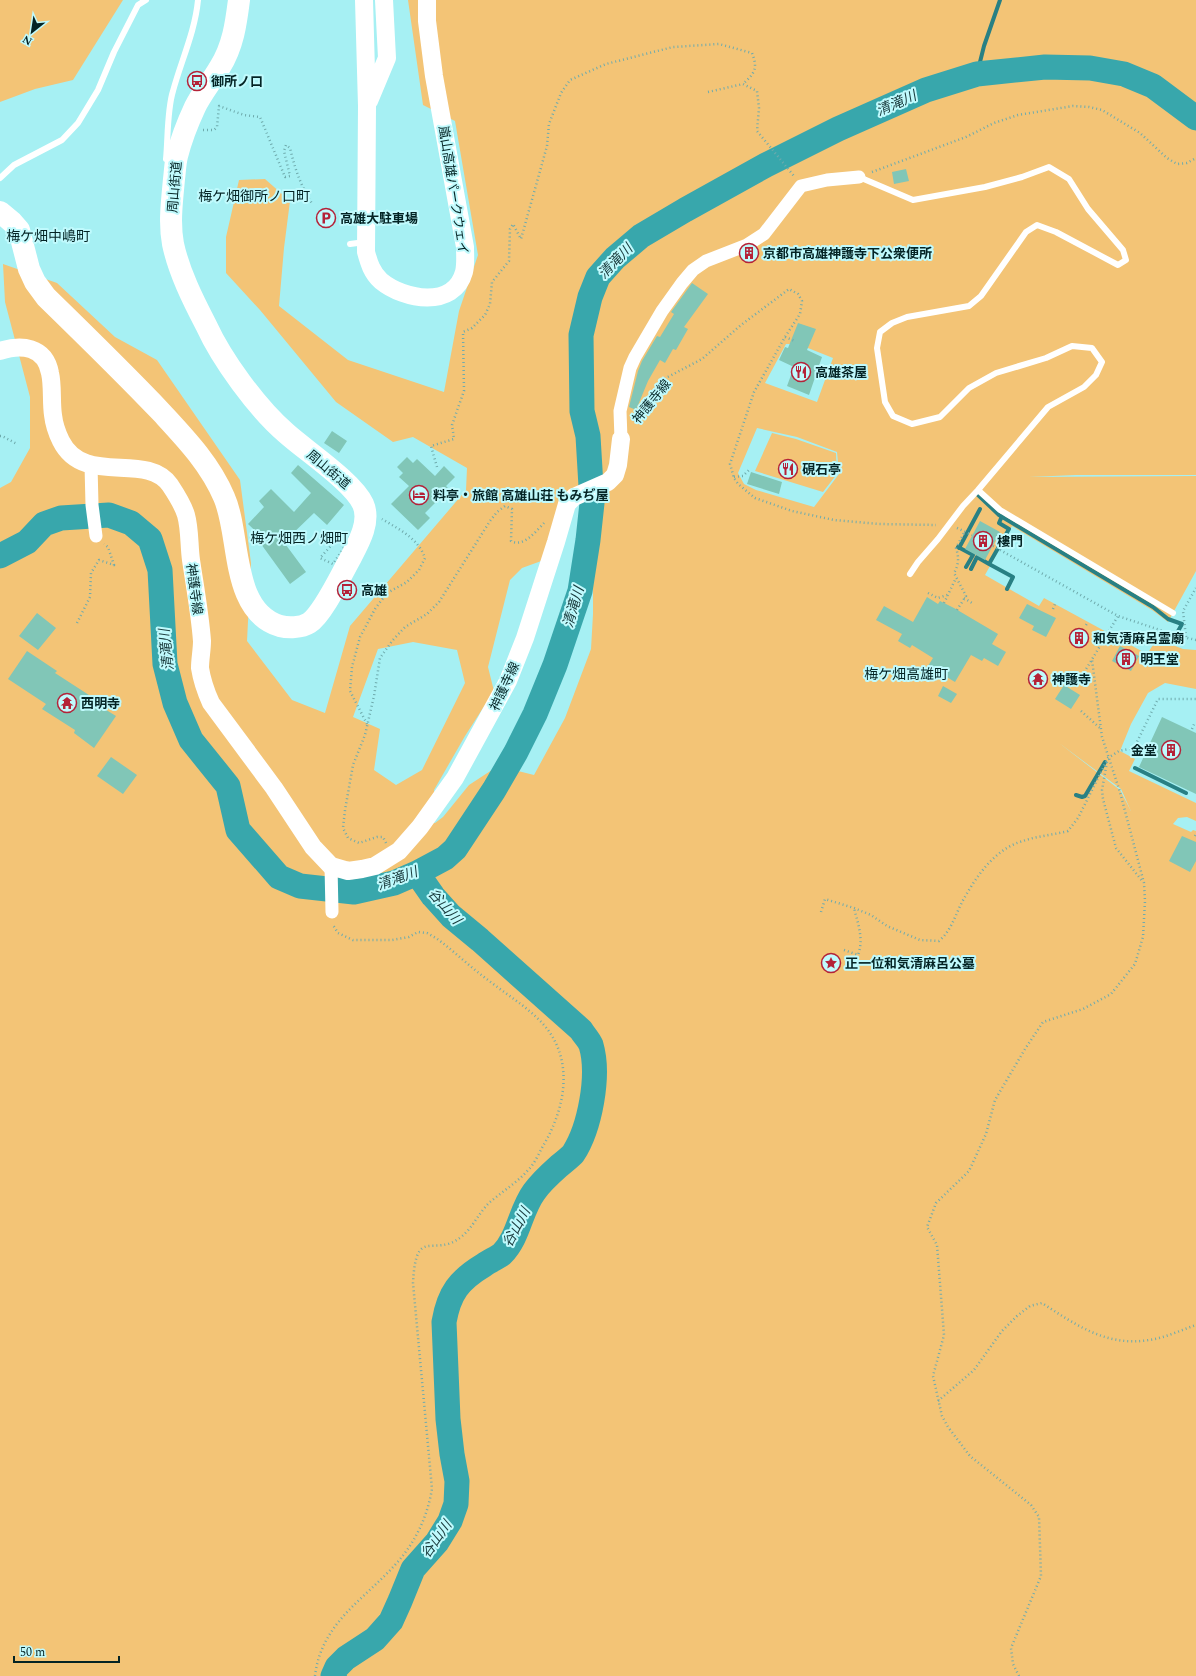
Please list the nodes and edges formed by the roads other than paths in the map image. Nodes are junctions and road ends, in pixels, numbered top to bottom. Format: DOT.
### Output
graph roads {
  1 [pos="146,0"];
  2 [pos="198,0"];
  3 [pos="239,0"];
  4 [pos="364,0"];
  5 [pos="384,0"];
  6 [pos="427,0"];
  7 [pos="367,106"];
  8 [pos="166,162"];
  9 [pos="859,177"];
  10 [pos="0,178"];
  11 [pos="163,208"];
  12 [pos="0,212"];
  13 [pos="171,229"];
  14 [pos="0,350"];
  15 [pos="621,439"];
  16 [pos="91,465"];
  17 [pos="978,490"];
  18 [pos="96,536"];
  19 [pos="910,574"];
  20 [pos="1173,613"];
  21 [pos="331,869"];
  22 [pos="332,912"];
  1 -- 10 [label="lane"];
  2 -- 8 [label="lane"];
  3 -- 13 [label="highway, 周山街道"];
  4 -- 7 [label="main road, 嵐山高雄パークウェイ"];
  5 -- 7 [label="main road, 嵐山高雄パークウェイ"];
  6 -- 7 [label="main road, 嵐山高雄パークウェイ"];
  9 -- 15 [label="street"];
  9 -- 17 [label="lane"];
  11 -- 13 [label="lane"];
  12 -- 13 [label="highway, 周山街道"];
  14 -- 16 [label="main road, 神護寺線"];
  15 -- 21 [label="main road, 神護寺線"];
  16 -- 18 [label="street"];
  16 -- 21 [label="main road, 神護寺線"];
  17 -- 19 [label="lane"];
  17 -- 20 [label="lane"];
  21 -- 22 [label="street"];
}
